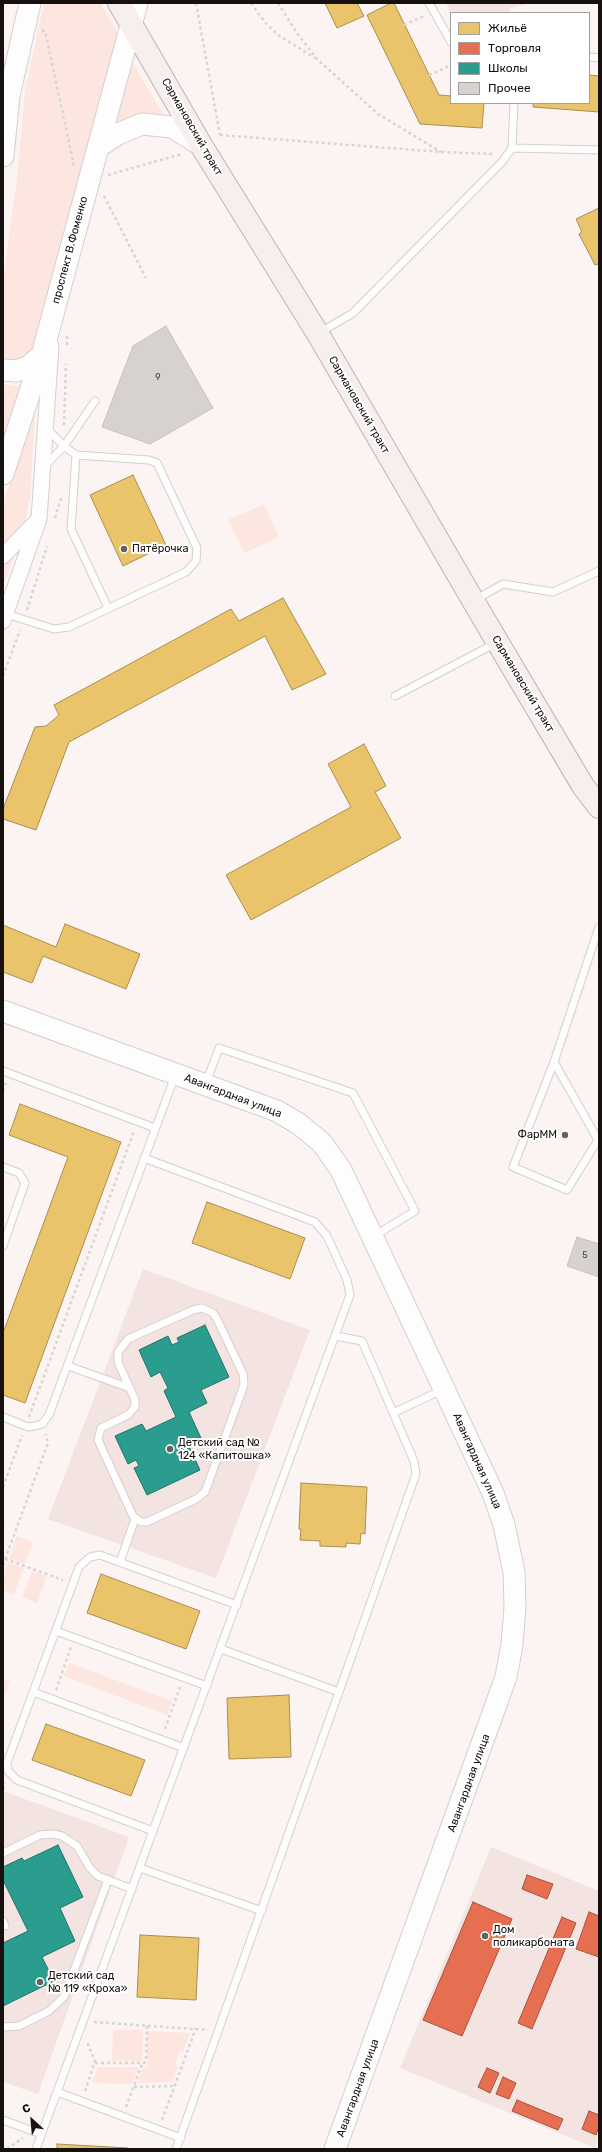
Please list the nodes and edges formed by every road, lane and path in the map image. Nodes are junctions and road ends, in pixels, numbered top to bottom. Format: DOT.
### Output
graph roads {
  1 [pos="30,3"];
  2 [pos="119,3"];
  3 [pos="137,3"];
  4 [pos="196,3"];
  5 [pos="251,3"];
  6 [pos="278,3"];
  7 [pos="430,3"];
  8 [pos="435,11"];
  9 [pos="132,24"];
  10 [pos="404,24"];
  11 [pos="37,29"];
  12 [pos="450,40"];
  13 [pos="317,59"];
  14 [pos="450,65"];
  15 [pos="429,75"];
  16 [pos="514,104"];
  17 [pos="206,142"];
  18 [pos="98,147"];
  19 [pos="599,150"];
  20 [pos="510,151"];
  21 [pos="441,152"];
  22 [pos="3,156"];
  23 [pos="78,167"];
  24 [pos="104,175"];
  25 [pos="109,176"];
  26 [pos="107,183"];
  27 [pos="106,190"];
  28 [pos="104,196"];
  29 [pos="102,204"];
  30 [pos="146,278"];
  31 [pos="52,314"];
  32 [pos="70,326"];
  33 [pos="318,334"];
  34 [pos="67,350"];
  35 [pos="42,355"];
  36 [pos="67,358"];
  37 [pos="3,370"];
  38 [pos="95,401"];
  39 [pos="46,428"];
  40 [pos="64,446"];
  41 [pos="76,455"];
  42 [pos="43,467"];
  43 [pos="3,474"];
  44 [pos="39,519"];
  45 [pos="3,556"];
  46 [pos="599,571"];
  47 [pos="473,601"];
  48 [pos="108,608"];
  49 [pos="4,617"];
  50 [pos="498,642"];
  51 [pos="395,696"];
  52 [pos="599,806"];
  53 [pos="599,927"];
  54 [pos="3,1011"];
  55 [pos="554,1062"];
  56 [pos="3,1071"];
  57 [pos="175,1074"];
  58 [pos="206,1085"];
  59 [pos="138,1121"];
  60 [pos="155,1128"];
  61 [pos="144,1158"];
  62 [pos="3,1167"];
  63 [pos="372,1237"];
  64 [pos="3,1246"];
  65 [pos="336,1336"];
  66 [pos="68,1366"];
  67 [pos="130,1388"];
  68 [pos="444,1389"];
  69 [pos="394,1413"];
  70 [pos="3,1417"];
  71 [pos="42,1424"];
  72 [pos="26,1426"];
  73 [pos="3,1487"];
  74 [pos="135,1519"];
  75 [pos="3,1522"];
  76 [pos="3,1529"];
  77 [pos="5,1559"];
  78 [pos="120,1562"];
  79 [pos="3,1565"];
  80 [pos="73,1584"];
  81 [pos="237,1605"];
  82 [pos="56,1631"];
  83 [pos="75,1638"];
  84 [pos="220,1649"];
  85 [pos="184,1678"];
  86 [pos="207,1686"];
  87 [pos="33,1692"];
  88 [pos="339,1692"];
  89 [pos="52,1700"];
  90 [pos="161,1739"];
  91 [pos="184,1748"];
  92 [pos="153,1831"];
  93 [pos="3,1853"];
  94 [pos="140,1868"];
  95 [pos="108,1880"];
  96 [pos="132,1889"];
  97 [pos="262,1911"];
  98 [pos="83,2021"];
  99 [pos="147,2025"];
  100 [pos="3,2028"];
  101 [pos="196,2028"];
  102 [pos="80,2029"];
  103 [pos="219,2033"];
  104 [pos="95,2063"];
  105 [pos="142,2064"];
  106 [pos="174,2086"];
  107 [pos="134,2087"];
  108 [pos="57,2092"];
  109 [pos="81,2101"];
  110 [pos="123,2117"];
  111 [pos="3,2120"];
  112 [pos="158,2130"];
  113 [pos="34,2131"];
  114 [pos="41,2134"];
  115 [pos="180,2138"];
  116 [pos="7,2149"];
  117 [pos="36,2149"];
  118 [pos="176,2149"];
  119 [pos="335,2149"];
  1 -- 22 [label="street"];
  2 -- 9 [label="main road, Сармановский тракт"];
  3 -- 9 [label="street, проспект В.Фоменко"];
  4 -- 17 [label="path"];
  5 -- 13 [label="path"];
  6 -- 13 [label="path"];
  7 -- 8 [label="lane"];
  8 -- 10 [label="path"];
  8 -- 12 [label="lane"];
  9 -- 17 [label="main road, Сармановский тракт"];
  9 -- 18 [label="street, проспект В.Фоменко"];
  11 -- 23 [label="path"];
  13 -- 21 [label="path"];
  14 -- 15 [label="path"];
  16 -- 20 [label="lane"];
  17 -- 18 [label="street"];
  17 -- 21 [label="path"];
  17 -- 25 [label="path"];
  17 -- 33 [label="main road, Сармановский тракт"];
  18 -- 31 [label="street, проспект В.Фоменко"];
  19 -- 20 [label="lane"];
  20 -- 21 [label="path"];
  20 -- 33 [label="lane"];
  24 -- 25 [label="path"];
  25 -- 26 [label="path"];
  27 -- 28 [label="path"];
  28 -- 29 [label="path"];
  28 -- 30 [label="path"];
  31 -- 35 [label="street, проспект В.Фоменко"];
  31 -- 39 [label="street"];
  32 -- 34 [label="path"];
  33 -- 47 [label="main road, Сармановский тракт"];
  35 -- 37 [label="street"];
  35 -- 43 [label="street, проспект В.Фоменко"];
  36 -- 40 [label="path"];
  38 -- 40 [label="lane"];
  39 -- 40 [label="lane"];
  39 -- 42 [label="street"];
  40 -- 41 [label="lane"];
  40 -- 42 [label="lane"];
  41 -- 48 [label="lane"];
  41 -- 48 [label="lane"];
  42 -- 44 [label="street"];
  44 -- 45 [label="street"];
  44 -- 49 [label="street"];
  46 -- 47 [label="lane"];
  47 -- 50 [label="main road, Сармановский тракт"];
  48 -- 49 [label="lane"];
  50 -- 51 [label="lane"];
  50 -- 52 [label="main road, Сармановский тракт"];
  53 -- 55 [label="lane"];
  54 -- 57 [label="street, Авангардная улица"];
  55 -- 55 [label="lane"];
  56 -- 59 [label="lane"];
  57 -- 58 [label="street, Авангардная улица"];
  57 -- 60 [label="lane"];
  58 -- 63 [label="street, Авангардная улица"];
  58 -- 63 [label="lane"];
  59 -- 60 [label="lane"];
  59 -- 72 [label="path"];
  60 -- 61 [label="lane"];
  61 -- 65 [label="lane"];
  61 -- 66 [label="lane"];
  62 -- 64 [label="lane"];
  63 -- 68 [label="street, Авангардная улица"];
  65 -- 69 [label="lane"];
  65 -- 81 [label="lane"];
  66 -- 67 [label="lane"];
  66 -- 71 [label="lane"];
  67 -- 74 [label="lane"];
  67 -- 74 [label="lane"];
  68 -- 69 [label="lane"];
  68 -- 119 [label="street, Авангардная улица"];
  69 -- 88 [label="lane"];
  70 -- 72 [label="lane"];
  71 -- 72 [label="lane"];
  71 -- 77 [label="path"];
  72 -- 73 [label="path"];
  74 -- 78 [label="lane"];
  75 -- 76 [label="path"];
  77 -- 79 [label="path"];
  77 -- 80 [label="path"];
  78 -- 80 [label="lane"];
  78 -- 81 [label="lane"];
  80 -- 82 [label="lane"];
  81 -- 84 [label="lane"];
  82 -- 83 [label="lane"];
  82 -- 87 [label="lane"];
  83 -- 85 [label="lane"];
  83 -- 89 [label="path"];
  84 -- 86 [label="lane"];
  84 -- 88 [label="lane"];
  85 -- 86 [label="lane"];
  85 -- 90 [label="path"];
  86 -- 91 [label="lane"];
  87 -- 89 [label="lane"];
  87 -- 92 [label="lane"];
  88 -- 97 [label="lane"];
  89 -- 90 [label="lane"];
  90 -- 91 [label="lane"];
  91 -- 92 [label="lane"];
  92 -- 94 [label="lane"];
  93 -- 95 [label="lane"];
  94 -- 96 [label="lane"];
  94 -- 97 [label="lane"];
  95 -- 96 [label="lane"];
  95 -- 100 [label="lane"];
  96 -- 98 [label="lane"];
  97 -- 103 [label="lane"];
  98 -- 99 [label="path"];
  98 -- 102 [label="lane"];
  99 -- 101 [label="path"];
  99 -- 105 [label="path"];
  101 -- 103 [label="path"];
  101 -- 106 [label="path"];
  102 -- 104 [label="path"];
  102 -- 108 [label="lane"];
  103 -- 115 [label="lane"];
  104 -- 105 [label="path"];
  104 -- 109 [label="path"];
  105 -- 107 [label="path"];
  106 -- 107 [label="path"];
  106 -- 112 [label="path"];
  107 -- 110 [label="path"];
  108 -- 109 [label="lane"];
  108 -- 114 [label="lane"];
  109 -- 110 [label="lane"];
  110 -- 112 [label="lane"];
  111 -- 113 [label="lane"];
  112 -- 115 [label="lane"];
  113 -- 114 [label="lane"];
  113 -- 116 [label="path"];
  114 -- 117 [label="lane"];
  115 -- 118 [label="lane"];
}
